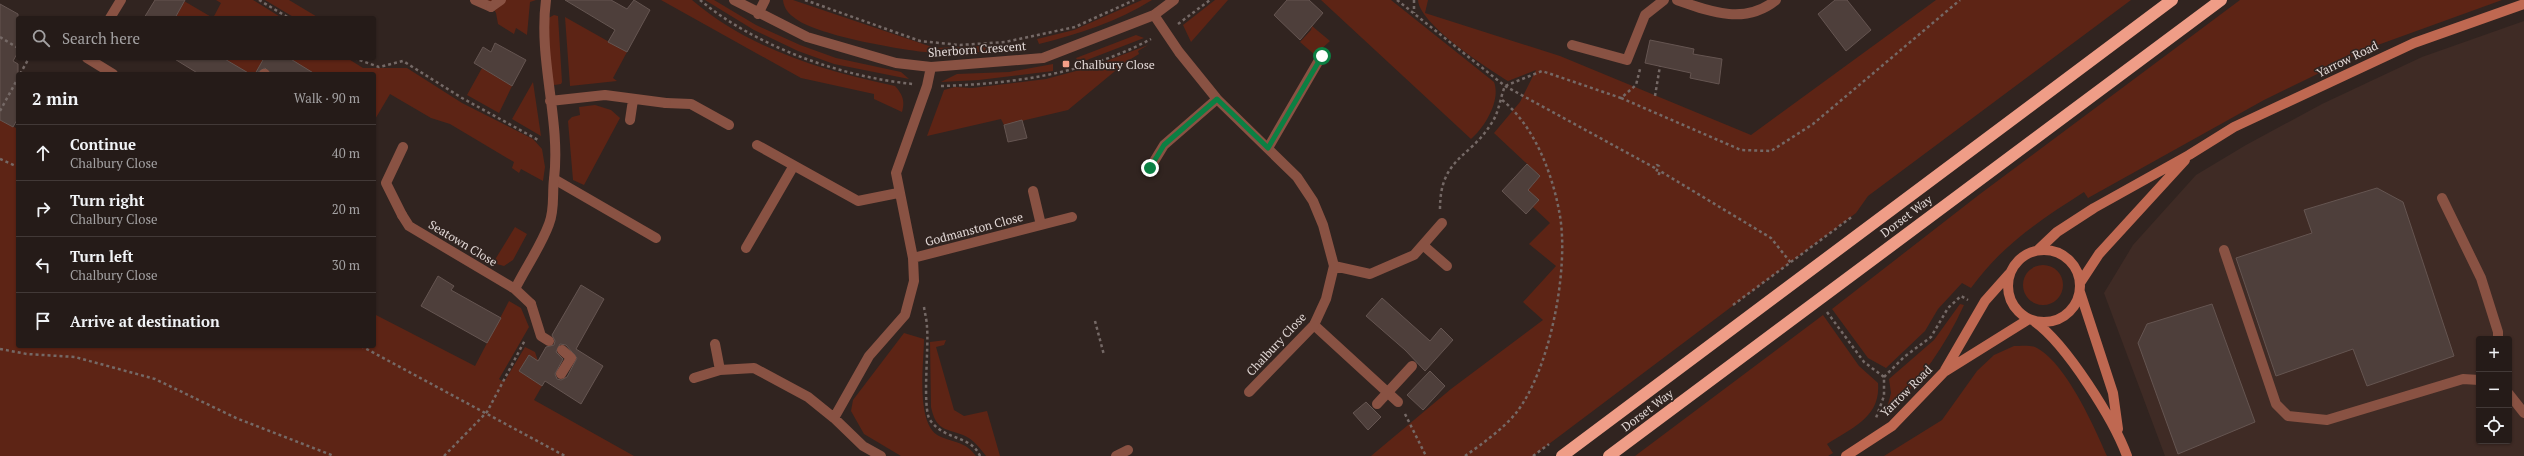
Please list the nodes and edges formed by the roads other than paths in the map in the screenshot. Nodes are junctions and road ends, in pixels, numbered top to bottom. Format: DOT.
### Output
graph roads {
  1 [pos="121,0"];
  2 [pos="475,0"];
  3 [pos="501,0"];
  4 [pos="546,0"];
  5 [pos="734,0"];
  6 [pos="765,0"];
  7 [pos="1174,0"];
  8 [pos="1664,0"];
  9 [pos="1677,0"];
  10 [pos="1776,0"];
  11 [pos="2172,0"];
  12 [pos="2221,0"];
  13 [pos="2524,4"];
  14 [pos="758,14"];
  15 [pos="1154,15"];
  16 [pos="111,16"];
  17 [pos="1572,45"];
  18 [pos="1322,56"];
  19 [pos="90,60"];
  20 [pos="931,67"];
  21 [pos="110,72"];
  22 [pos="1217,99"];
  23 [pos="633,100"];
  24 [pos="550,101"];
  25 [pos="630,120"];
  26 [pos="728,125"];
  27 [pos="757,145"];
  28 [pos="403,147"];
  29 [pos="1268,148"];
  30 [pos="2189,155"];
  31 [pos="793,167"];
  32 [pos="1150,168"];
  33 [pos="554,179"];
  34 [pos="1032,191"];
  35 [pos="898,192"];
  36 [pos="2442,198"];
  37 [pos="1072,217"];
  38 [pos="1442,223"];
  39 [pos="1041,225"];
  40 [pos="656,238"];
  41 [pos="1424,246"];
  42 [pos="746,248"];
  43 [pos="2038,250"];
  44 [pos="2224,250"];
  45 [pos="913,258"];
  46 [pos="1334,266"];
  47 [pos="1447,266"];
  48 [pos="2009,273"];
  49 [pos="2080,288"];
  50 [pos="515,289"];
  51 [pos="2032,320"];
  52 [pos="1314,325"];
  53 [pos="2498,336"];
  54 [pos="549,341"];
  55 [pos="715,344"];
  56 [pos="562,350"];
  57 [pos="1412,366"];
  58 [pos="720,370"];
  59 [pos="1944,372"];
  60 [pos="561,374"];
  61 [pos="694,378"];
  62 [pos="2476,380"];
  63 [pos="1249,392"];
  64 [pos="1388,392"];
  65 [pos="2512,398"];
  66 [pos="1398,402"];
  67 [pos="1377,404"];
  68 [pos="2524,413"];
  69 [pos="834,418"];
  70 [pos="2119,435"];
  71 [pos="1128,450"];
  72 [pos="881,456"];
  73 [pos="1116,456"];
  74 [pos="1562,456"];
  75 [pos="1609,456"];
  76 [pos="1846,456"];
  77 [pos="2127,456"];
  1 -- 16 [label="street"];
  2 -- 3 [label="street"];
  4 -- 24 [label="street"];
  5 -- 14 [label="street, Sherborn Crescent"];
  6 -- 14 [label="street"];
  7 -- 15 [label="street, Sherborn Crescent"];
  8 -- 17 [label="street"];
  9 -- 10 [label="street"];
  11 -- 74 [label="highway, Dorset Way"];
  12 -- 75 [label="highway, Dorset Way"];
  13 -- 30 [label="street, Yarrow Road"];
  14 -- 20 [label="street, Sherborn Crescent"];
  15 -- 20 [label="street, Sherborn Crescent"];
  15 -- 22 [label="street, Chalbury Close"];
  18 -- 29 [label="street"];
  19 -- 21 [label="street"];
  20 -- 35 [label="street, Godmanston Close"];
  22 -- 29 [label="street, Chalbury Close"];
  22 -- 32 [label="street"];
  23 -- 24 [label="street"];
  23 -- 25 [label="street"];
  23 -- 26 [label="street"];
  24 -- 33 [label="street"];
  27 -- 31 [label="street"];
  28 -- 50 [label="street, Seatown Close"];
  29 -- 46 [label="street, Chalbury Close"];
  30 -- 43 [label="street, Yarrow Road"];
  30 -- 49 [label="street, Yarrow Road"];
  31 -- 35 [label="street"];
  31 -- 42 [label="street"];
  33 -- 40 [label="street"];
  33 -- 50 [label="street"];
  34 -- 39 [label="street, Godmanston Close"];
  35 -- 45 [label="street, Godmanston Close"];
  36 -- 53 [label="street"];
  37 -- 39 [label="street, Godmanston Close"];
  38 -- 41 [label="street"];
  39 -- 45 [label="street, Godmanston Close"];
  41 -- 46 [label="street"];
  41 -- 47 [label="street"];
  43 -- 48 [label="street"];
  43 -- 49 [label="street"];
  44 -- 62 [label="street"];
  45 -- 69 [label="street, Godmanston Close"];
  46 -- 52 [label="street, Chalbury Close"];
  48 -- 51 [label="street"];
  48 -- 59 [label="street, Yarrow Road"];
  49 -- 51 [label="street"];
  49 -- 70 [label="street"];
  50 -- 54 [label="street, Seatown Close"];
  51 -- 59 [label="street, Yarrow Road"];
  51 -- 70 [label="street"];
  52 -- 63 [label="street, Chalbury Close"];
  52 -- 64 [label="street"];
  55 -- 58 [label="street"];
  56 -- 60 [label="street"];
  57 -- 64 [label="street"];
  58 -- 61 [label="street"];
  58 -- 69 [label="street"];
  59 -- 76 [label="street, Yarrow Road"];
  64 -- 66 [label="street"];
  64 -- 67 [label="street"];
  65 -- 68 [label="street"];
  69 -- 72 [label="street"];
  70 -- 77 [label="street"];
  71 -- 73 [label="street"];
}
